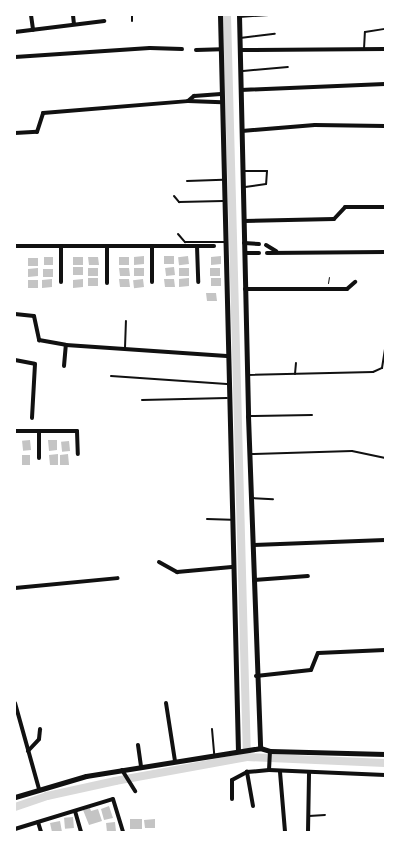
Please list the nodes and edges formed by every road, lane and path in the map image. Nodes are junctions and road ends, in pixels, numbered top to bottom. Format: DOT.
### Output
graph roads {
  1 [pos="31,15"];
  2 [pos="73,15"];
  3 [pos="132,15"];
  4 [pos="220,15"];
  5 [pos="269,15"];
  6 [pos="240,16"];
  7 [pos="104,21"];
  8 [pos="132,21"];
  9 [pos="74,24"];
  10 [pos="385,29"];
  11 [pos="33,30"];
  12 [pos="15,32"];
  13 [pos="275,34"];
  14 [pos="240,38"];
  15 [pos="182,49"];
  16 [pos="221,49"];
  17 [pos="364,49"];
  18 [pos="385,49"];
  19 [pos="196,50"];
  20 [pos="240,50"];
  21 [pos="15,57"];
  22 [pos="288,67"];
  23 [pos="240,71"];
  24 [pos="385,84"];
  25 [pos="241,90"];
  26 [pos="221,94"];
  27 [pos="188,100"];
  28 [pos="222,102"];
  29 [pos="385,126"];
  30 [pos="242,131"];
  31 [pos="15,133"];
  32 [pos="243,170"];
  33 [pos="223,180"];
  34 [pos="187,181"];
  35 [pos="243,187"];
  36 [pos="174,196"];
  37 [pos="224,202"];
  38 [pos="385,207"];
  39 [pos="244,221"];
  40 [pos="178,234"];
  41 [pos="224,242"];
  42 [pos="244,243"];
  43 [pos="259,244"];
  44 [pos="266,244"];
  45 [pos="15,246"];
  46 [pos="61,246"];
  47 [pos="107,246"];
  48 [pos="152,246"];
  49 [pos="197,246"];
  50 [pos="214,246"];
  51 [pos="266,252"];
  52 [pos="278,252"];
  53 [pos="385,252"];
  54 [pos="244,253"];
  55 [pos="259,253"];
  56 [pos="329,277"];
  57 [pos="61,282"];
  58 [pos="107,282"];
  59 [pos="152,282"];
  60 [pos="198,282"];
  61 [pos="356,282"];
  62 [pos="245,289"];
  63 [pos="327,289"];
  64 [pos="15,314"];
  65 [pos="126,321"];
  66 [pos="66,345"];
  67 [pos="125,348"];
  68 [pos="385,349"];
  69 [pos="227,356"];
  70 [pos="15,360"];
  71 [pos="296,363"];
  72 [pos="64,366"];
  73 [pos="296,374"];
  74 [pos="247,375"];
  75 [pos="111,376"];
  76 [pos="228,384"];
  77 [pos="228,398"];
  78 [pos="142,400"];
  79 [pos="312,415"];
  80 [pos="248,416"];
  81 [pos="32,418"];
  82 [pos="15,431"];
  83 [pos="39,431"];
  84 [pos="78,454"];
  85 [pos="249,454"];
  86 [pos="39,458"];
  87 [pos="385,458"];
  88 [pos="251,498"];
  89 [pos="273,499"];
  90 [pos="206,519"];
  91 [pos="231,520"];
  92 [pos="385,540"];
  93 [pos="253,545"];
  94 [pos="159,562"];
  95 [pos="232,566"];
  96 [pos="308,576"];
  97 [pos="118,578"];
  98 [pos="254,580"];
  99 [pos="15,588"];
  100 [pos="385,650"];
  101 [pos="256,676"];
  102 [pos="166,703"];
  103 [pos="15,704"];
  104 [pos="40,728"];
  105 [pos="212,729"];
  106 [pos="138,745"];
  107 [pos="258,748"];
  108 [pos="28,751"];
  109 [pos="239,751"];
  110 [pos="270,753"];
  111 [pos="385,754"];
  112 [pos="214,755"];
  113 [pos="175,761"];
  114 [pos="141,767"];
  115 [pos="269,769"];
  116 [pos="123,771"];
  117 [pos="247,772"];
  118 [pos="280,772"];
  119 [pos="309,772"];
  120 [pos="385,775"];
  121 [pos="39,789"];
  122 [pos="136,791"];
  123 [pos="15,797"];
  124 [pos="232,799"];
  125 [pos="253,806"];
  126 [pos="75,811"];
  127 [pos="325,815"];
  128 [pos="309,816"];
  129 [pos="38,822"];
  130 [pos="15,829"];
  131 [pos="41,832"];
  132 [pos="80,832"];
  133 [pos="123,832"];
  134 [pos="285,832"];
  135 [pos="308,832"];
  1 -- 11 [label="street"];
  2 -- 9 [label="street"];
  3 -- 8 [label="lane"];
  4 -- 16 [label="street"];
  5 -- 6 [label="lane"];
  6 -- 14 [label="street"];
  7 -- 9 [label="street"];
  9 -- 11 [label="street"];
  10 -- 17 [label="lane"];
  11 -- 12 [label="street"];
  13 -- 14 [label="lane"];
  14 -- 20 [label="street"];
  15 -- 21 [label="street"];
  16 -- 19 [label="street"];
  16 -- 26 [label="street"];
  17 -- 18 [label="street"];
  17 -- 20 [label="street"];
  20 -- 23 [label="street"];
  22 -- 23 [label="lane"];
  23 -- 25 [label="street"];
  24 -- 25 [label="street"];
  25 -- 30 [label="street"];
  26 -- 27 [label="street"];
  26 -- 28 [label="street"];
  27 -- 28 [label="street"];
  27 -- 31 [label="street"];
  28 -- 33 [label="street"];
  29 -- 30 [label="street"];
  30 -- 32 [label="street"];
  32 -- 35 [label="street"];
  32 -- 35 [label="lane"];
  33 -- 34 [label="lane"];
  33 -- 37 [label="street"];
  35 -- 39 [label="street"];
  36 -- 37 [label="lane"];
  37 -- 41 [label="street"];
  38 -- 39 [label="street"];
  39 -- 42 [label="street"];
  40 -- 41 [label="lane"];
  41 -- 69 [label="street"];
  42 -- 43 [label="street"];
  42 -- 54 [label="street"];
  44 -- 52 [label="street"];
  45 -- 46 [label="street"];
  46 -- 47 [label="street"];
  46 -- 57 [label="street"];
  47 -- 48 [label="street"];
  47 -- 58 [label="street"];
  48 -- 49 [label="street"];
  48 -- 59 [label="street"];
  49 -- 50 [label="street"];
  49 -- 60 [label="street"];
  51 -- 52 [label="street"];
  52 -- 53 [label="street"];
  54 -- 55 [label="street"];
  54 -- 62 [label="street"];
  56 -- 63 [label="path"];
  61 -- 63 [label="street"];
  62 -- 63 [label="street"];
  62 -- 74 [label="street"];
  64 -- 66 [label="street"];
  65 -- 67 [label="lane"];
  66 -- 67 [label="street"];
  66 -- 72 [label="street"];
  67 -- 69 [label="street"];
  68 -- 73 [label="lane"];
  69 -- 76 [label="street"];
  70 -- 81 [label="street"];
  71 -- 73 [label="lane"];
  73 -- 74 [label="lane"];
  74 -- 80 [label="street"];
  75 -- 76 [label="lane"];
  76 -- 77 [label="street"];
  77 -- 78 [label="lane"];
  77 -- 91 [label="street"];
  79 -- 80 [label="lane"];
  80 -- 85 [label="street"];
  82 -- 83 [label="street"];
  83 -- 84 [label="street"];
  83 -- 86 [label="street"];
  85 -- 87 [label="lane"];
  85 -- 88 [label="street"];
  88 -- 89 [label="lane"];
  88 -- 93 [label="street"];
  90 -- 91 [label="lane"];
  91 -- 95 [label="street"];
  92 -- 93 [label="street"];
  93 -- 98 [label="street"];
  94 -- 95 [label="street"];
  95 -- 109 [label="street"];
  96 -- 98 [label="street"];
  97 -- 99 [label="street"];
  98 -- 101 [label="street"];
  100 -- 101 [label="street"];
  101 -- 107 [label="street"];
  102 -- 113 [label="street"];
  103 -- 108 [label="street"];
  104 -- 108 [label="street"];
  105 -- 112 [label="lane"];
  106 -- 114 [label="street"];
  107 -- 109 [label="street"];
  107 -- 110 [label="street"];
  108 -- 121 [label="street"];
  109 -- 112 [label="street"];
  110 -- 111 [label="street"];
  110 -- 115 [label="street"];
  112 -- 113 [label="street"];
  113 -- 114 [label="street"];
  114 -- 116 [label="street"];
  115 -- 117 [label="street"];
  115 -- 118 [label="street"];
  116 -- 121 [label="street"];
  116 -- 122 [label="street"];
  117 -- 124 [label="street"];
  117 -- 125 [label="street"];
  118 -- 119 [label="street"];
  118 -- 134 [label="street"];
  119 -- 120 [label="street"];
  119 -- 128 [label="street"];
  121 -- 123 [label="street"];
  126 -- 129 [label="street"];
  126 -- 132 [label="street"];
  126 -- 133 [label="street"];
  127 -- 128 [label="lane"];
  128 -- 135 [label="street"];
  129 -- 130 [label="street"];
  129 -- 131 [label="street"];
}
